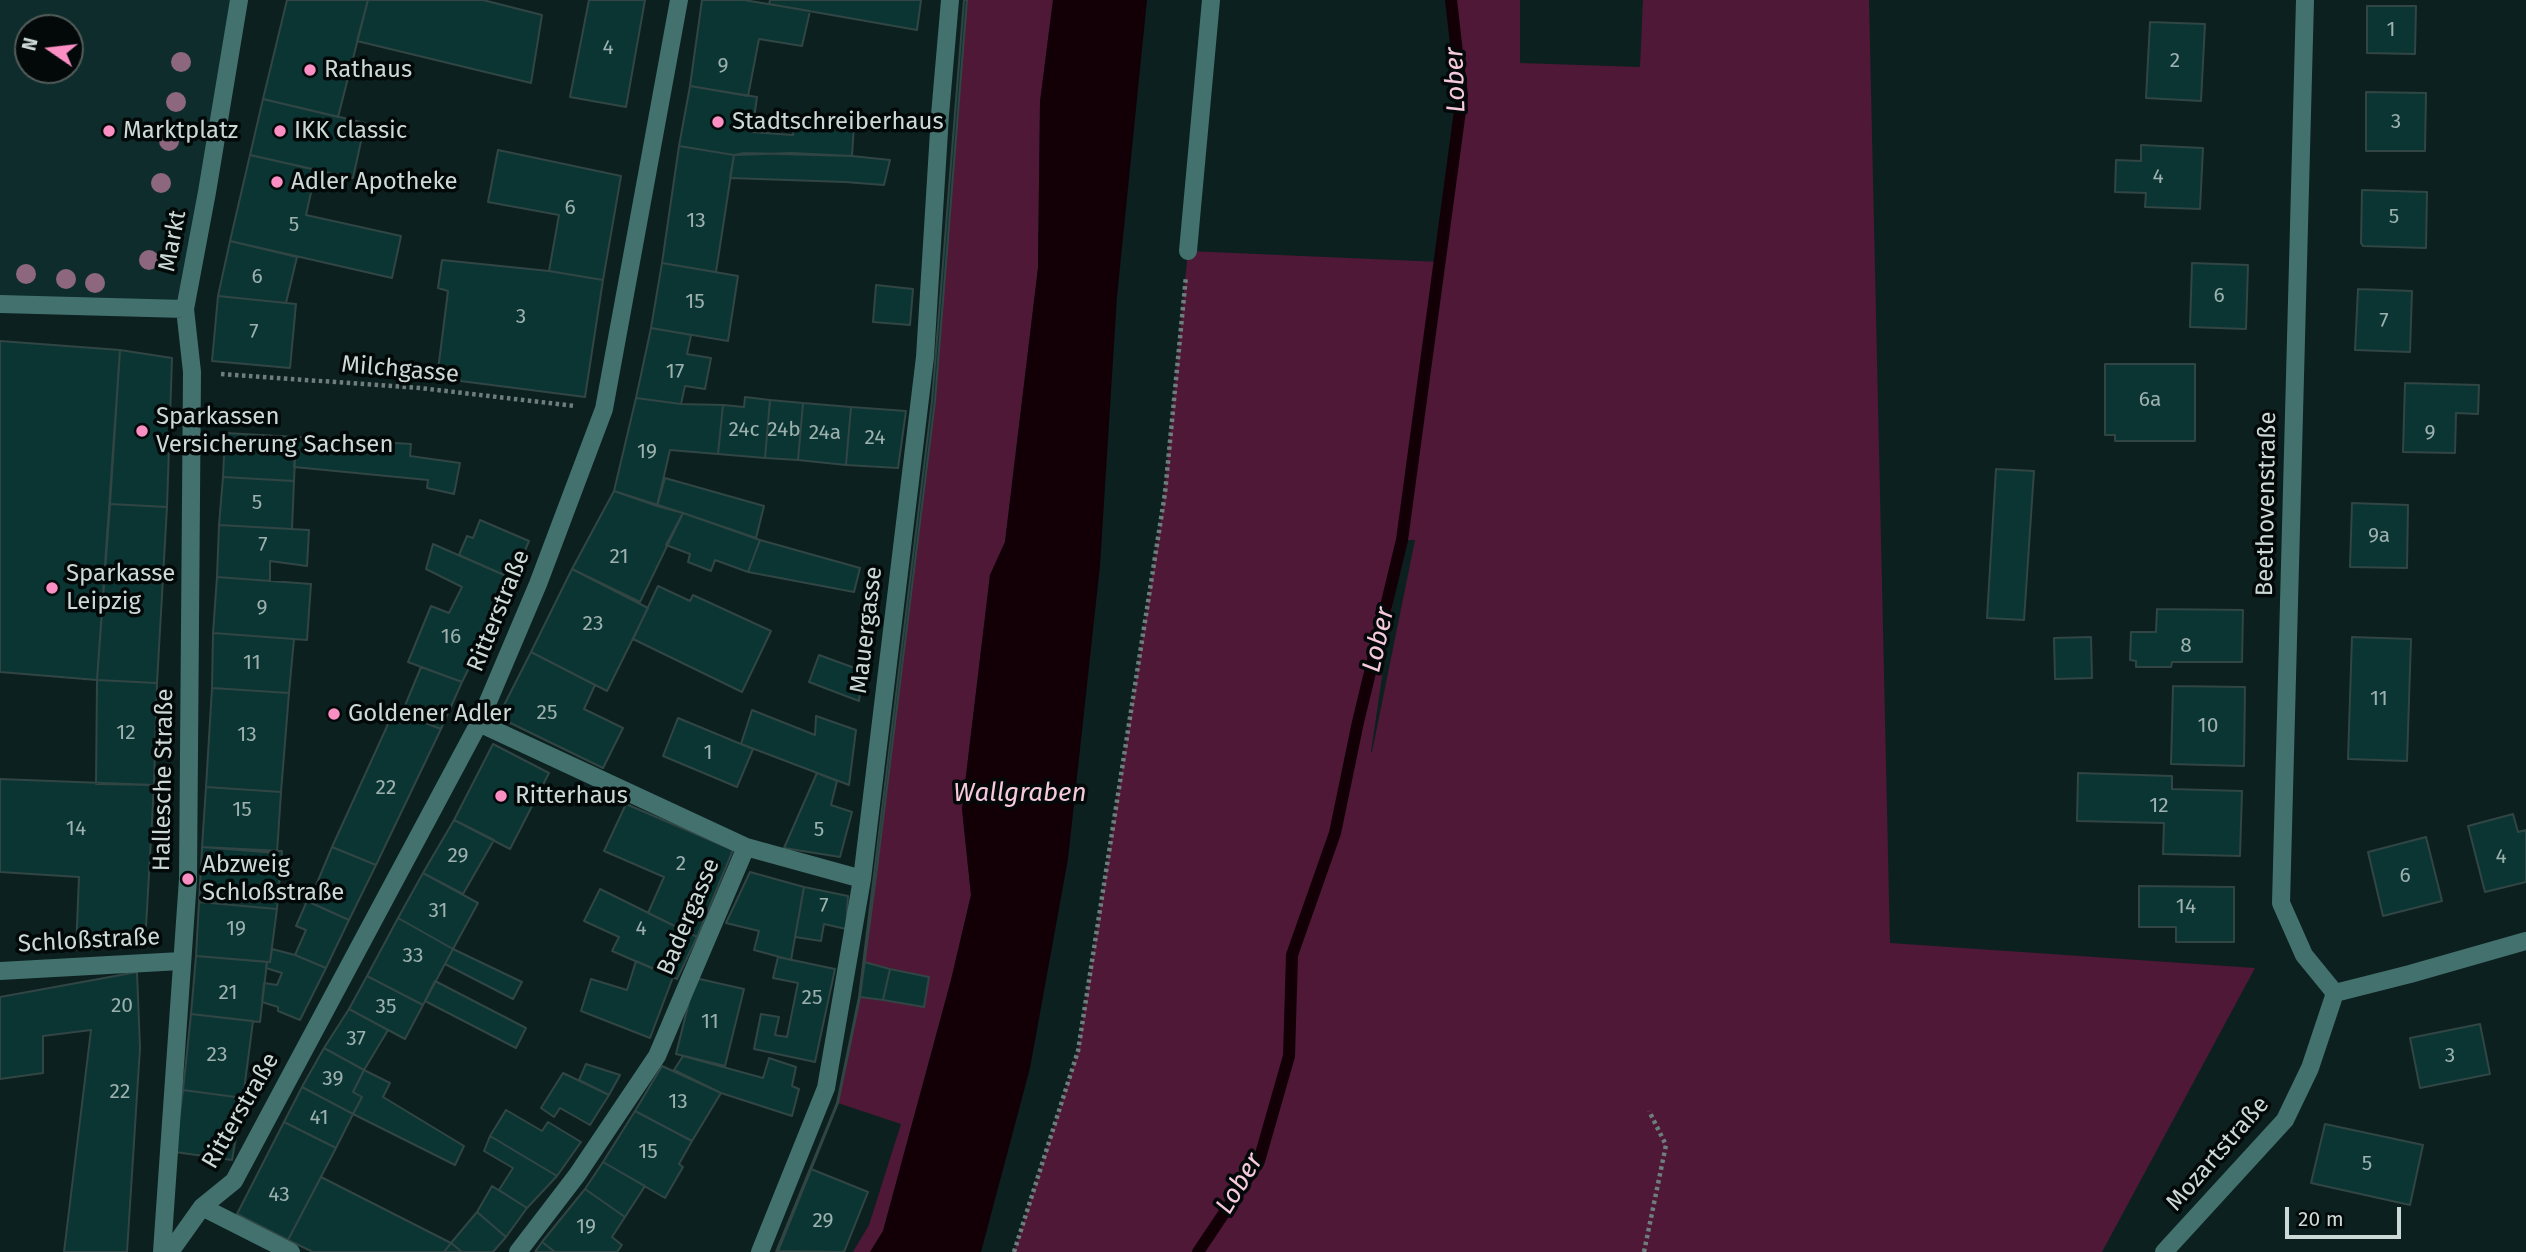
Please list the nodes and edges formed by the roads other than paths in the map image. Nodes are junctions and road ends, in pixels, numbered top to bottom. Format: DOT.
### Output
graph roads {
  1 [pos="239,0"];
  2 [pos="679,0"];
  3 [pos="950,0"];
  4 [pos="1211,0"];
  5 [pos="2305,0"];
  6 [pos="1188,251"];
  7 [pos="0,304"];
  8 [pos="185,309"];
  9 [pos="479,723"];
  10 [pos="746,847"];
  11 [pos="862,879"];
  12 [pos="2526,941"];
  13 [pos="181,961"];
  14 [pos="0,971"];
  15 [pos="2335,993"];
  16 [pos="202,1207"];
  17 [pos="162,1252"];
  18 [pos="170,1252"];
  19 [pos="291,1252"];
  20 [pos="518,1252"];
  21 [pos="760,1252"];
  22 [pos="2164,1252"];
  1 -- 8 [label="street, Markt"];
  2 -- 9 [label="street, Ritterstraße"];
  3 -- 11 [label="street, Mauergasse"];
  4 -- 6 [label="street"];
  5 -- 15 [label="street, Beethovenstraße"];
  7 -- 8 [label="street, Markt"];
  8 -- 13 [label="street, Hallesche Straße"];
  9 -- 10 [label="street, Badergasse"];
  9 -- 16 [label="street, Ritterstraße"];
  10 -- 11 [label="street"];
  10 -- 20 [label="street, Badergasse"];
  11 -- 21 [label="street, Mauergasse"];
  12 -- 15 [label="street"];
  13 -- 14 [label="street, Schloßstraße"];
  13 -- 17 [label="street, Hallesche Straße"];
  15 -- 22 [label="street, Mozartstraße"];
  16 -- 18 [label="street, Ritterstraße"];
  16 -- 19 [label="street"];
}
